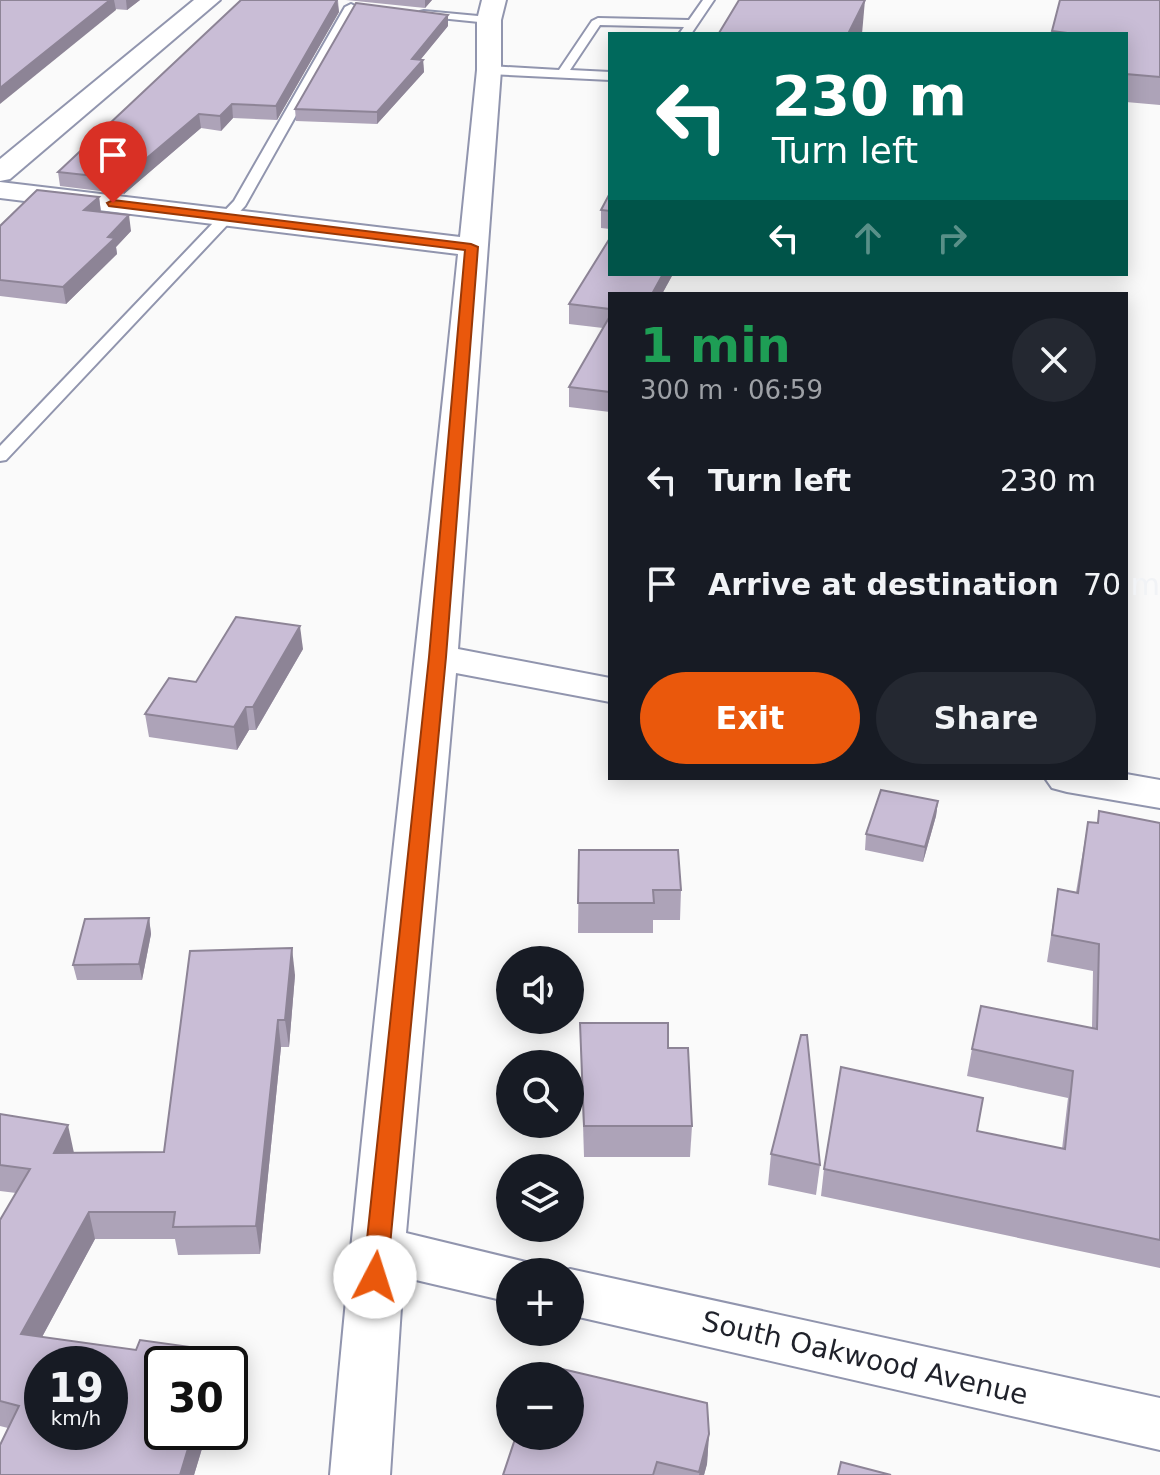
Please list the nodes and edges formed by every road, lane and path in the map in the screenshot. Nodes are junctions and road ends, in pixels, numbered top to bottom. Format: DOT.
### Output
graph roads {
  1 [pos="208,0"];
  2 [pos="709,0"];
  3 [pos="366,8"];
  4 [pos="491,10"];
  5 [pos="412,13"];
  6 [pos="688,29"];
  7 [pos="489,70"];
  8 [pos="564,71"];
  9 [pos="608,76"];
  10 [pos="0,173"];
  11 [pos="0,190"];
  12 [pos="226,217"];
  13 [pos="471,247"];
  14 [pos="0,456"];
  15 [pos="437,657"];
  16 [pos="608,690"];
  17 [pos="1079,780"];
  18 [pos="1160,794"];
  19 [pos="377,1249"];
  20 [pos="496,1276"];
  21 [pos="584,1295"];
  22 [pos="1160,1424"];
  23 [pos="360,1475"];
  1 -- 10 [label="street"];
  2 -- 6 [label="lane"];
  3 -- 12 [label="lane"];
  4 -- 5 [label="lane"];
  4 -- 7 [label="street"];
  6 -- 8 [label="lane"];
  7 -- 8 [label="lane"];
  7 -- 13 [label="street"];
  8 -- 9 [label="lane"];
  11 -- 12 [label="street"];
  12 -- 13 [label="street"];
  12 -- 14 [label="lane"];
  13 -- 15 [label="street"];
  15 -- 16 [label="street"];
  15 -- 19 [label="street"];
  17 -- 18 [label="street"];
  19 -- 20 [label="street"];
  19 -- 23 [label="street"];
  21 -- 22 [label="street, South Oakwood Avenue"];
}
